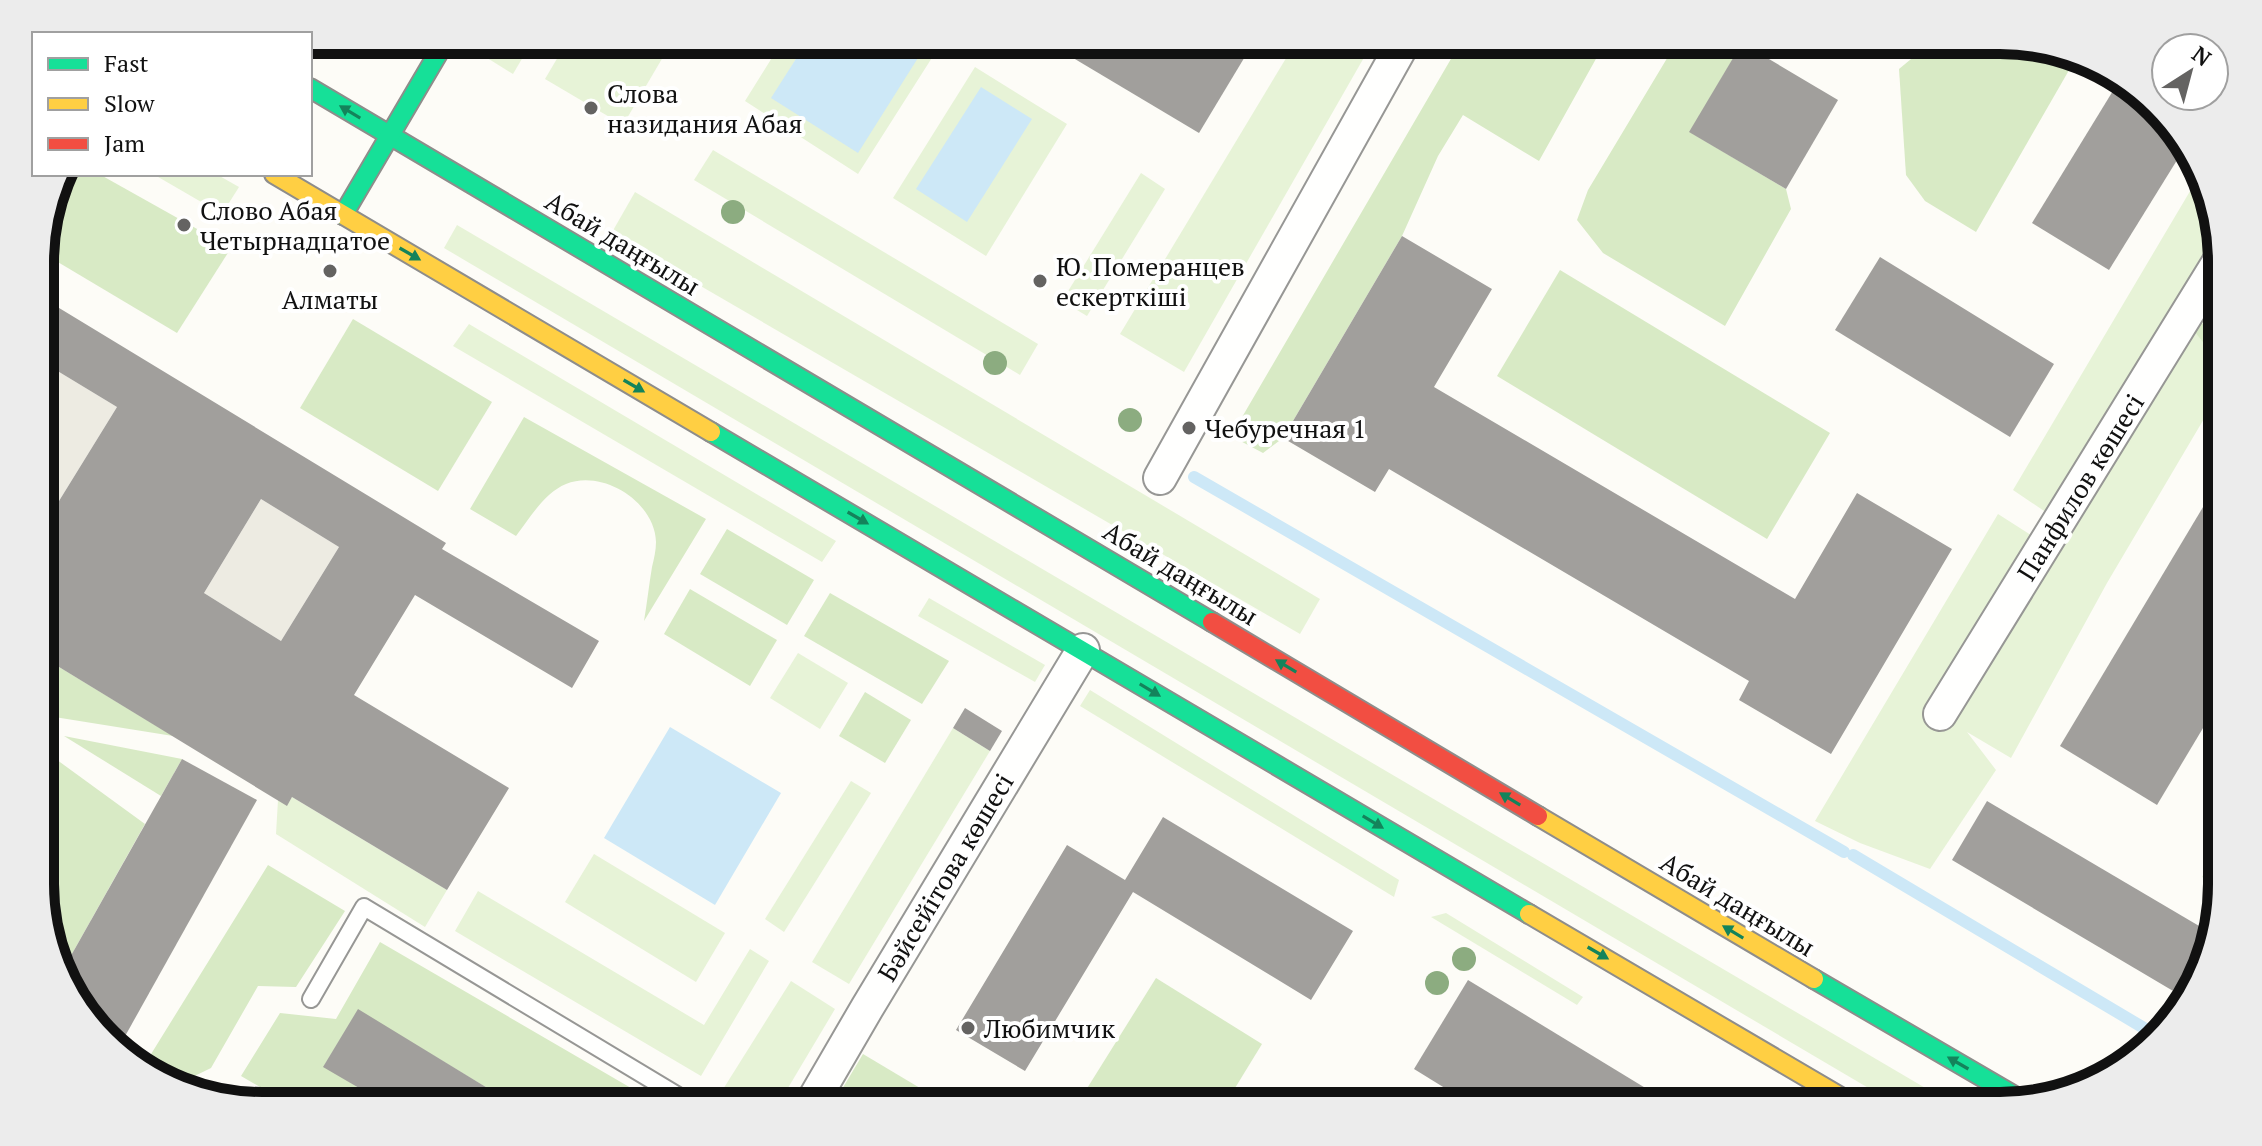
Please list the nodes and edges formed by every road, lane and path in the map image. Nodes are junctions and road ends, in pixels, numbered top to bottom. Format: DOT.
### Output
graph roads {
  1 [pos="438,54"];
  2 [pos="1397,54"];
  3 [pos="312,89"];
  4 [pos="390,136"];
  5 [pos="277,176"];
  6 [pos="343,215"];
  7 [pos="2208,279"];
  8 [pos="1160,478"];
  9 [pos="1083,650"];
  10 [pos="1940,714"];
  11 [pos="311,999"];
  12 [pos="672,1092"];
  13 [pos="818,1092"];
  14 [pos="1832,1092"];
  15 [pos="2008,1092"];
  1 -- 4 [label="main road"];
  2 -- 8 [label="street"];
  4 -- 3 [label="main road, Абай даңғылы, one-way"];
  4 -- 6 [label="main road"];
  15 -- 4 [label="main road, Абай даңғылы, one-way"];
  5 -- 6 [label="main road"];
  6 -- 9 [label="main road, one-way"];
  7 -- 10 [label="street, Панфилов көшесі"];
  9 -- 13 [label="street, Бәйсейітова көшесі"];
  9 -- 14 [label="main road, one-way"];
  11 -- 12 [label="lane"];
}
